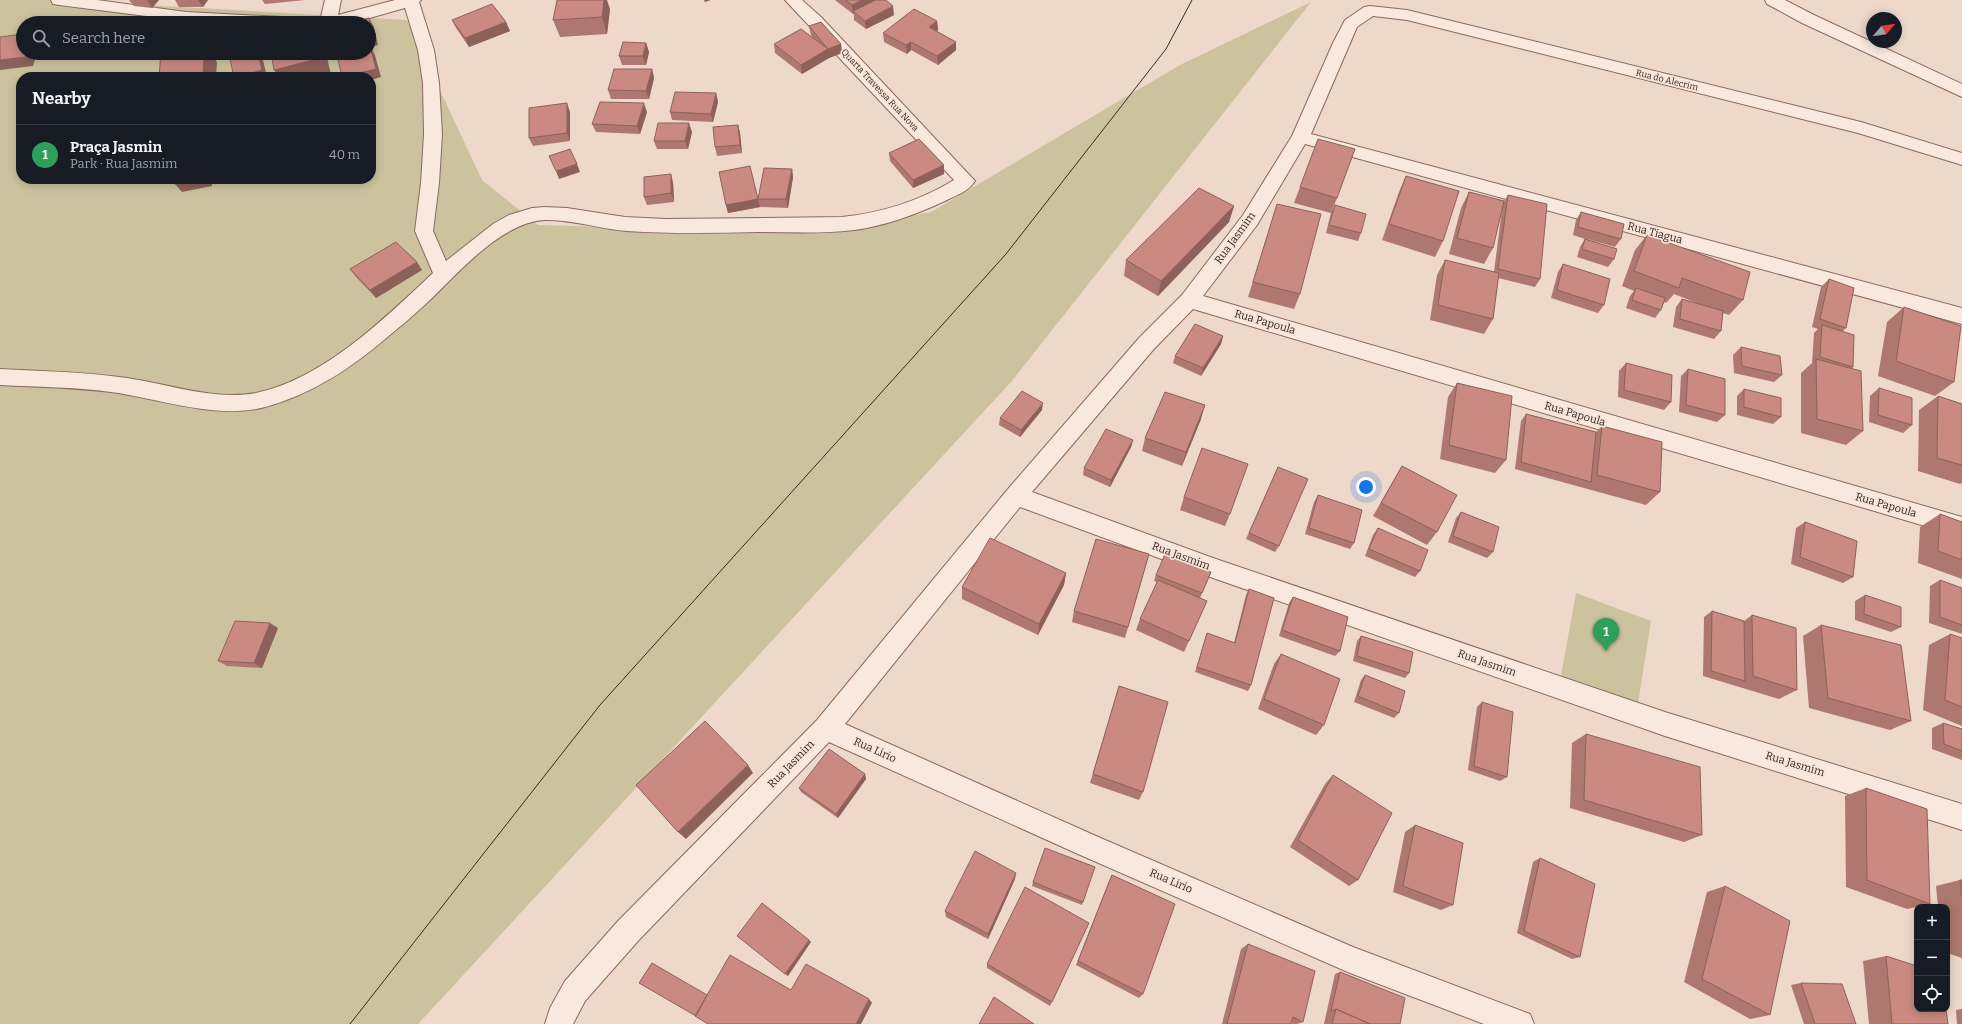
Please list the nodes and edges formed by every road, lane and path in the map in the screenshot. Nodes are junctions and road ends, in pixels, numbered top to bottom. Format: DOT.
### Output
graph roads {
  1 [pos="58,0"];
  2 [pos="332,0"];
  3 [pos="412,0"];
  4 [pos="793,0"];
  5 [pos="1773,0"];
  6 [pos="1370,11"];
  7 [pos="178,16"];
  8 [pos="329,16"];
  9 [pos="355,16"];
  10 [pos="1962,91"];
  11 [pos="1301,138"];
  12 [pos="1962,159"];
  13 [pos="443,275"];
  14 [pos="1189,300"];
  15 [pos="1962,316"];
  16 [pos="0,377"];
  17 [pos="1016,496"];
  18 [pos="1962,527"];
  19 [pos="826,728"];
  20 [pos="1962,817"];
  21 [pos="559,1024"];
  22 [pos="1520,1024"];
  1 -- 7 [label="street"];
  2 -- 8 [label="street"];
  3 -- 9 [label="street"];
  3 -- 13 [label="street"];
  4 -- 13 [label="street, Quarta Travessa Rua Nova"];
  5 -- 10 [label="street"];
  6 -- 11 [label="street, Rua Jasmim"];
  6 -- 12 [label="street, Rua do Alecrim"];
  11 -- 14 [label="street, Rua Jasmim"];
  11 -- 15 [label="street, Rua Tiagua"];
  13 -- 16 [label="street"];
  14 -- 17 [label="street, Rua Jasmim"];
  14 -- 18 [label="street, Rua Papoula"];
  17 -- 19 [label="street, Rua Jasmim"];
  17 -- 20 [label="street, Rua Jasmim"];
  19 -- 21 [label="street, Rua Jasmim"];
  19 -- 22 [label="street, Rua Lirio"];
}
